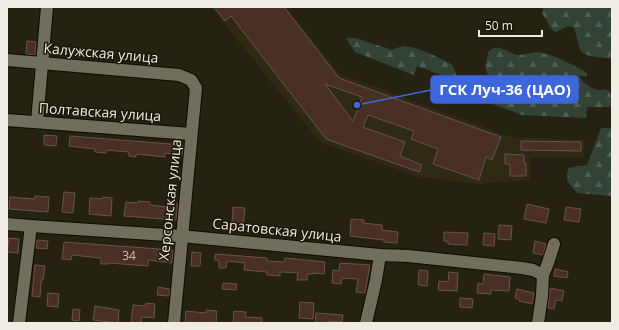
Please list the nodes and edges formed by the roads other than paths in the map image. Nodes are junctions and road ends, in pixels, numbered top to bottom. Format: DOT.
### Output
graph roads {
  1 [pos="47,7"];
  2 [pos="7,60"];
  3 [pos="42,63"];
  4 [pos="191,80"];
  5 [pos="7,120"];
  6 [pos="37,122"];
  7 [pos="191,134"];
  8 [pos="7,224"];
  9 [pos="31,226"];
  10 [pos="181,236"];
  11 [pos="554,244"];
  12 [pos="380,255"];
  13 [pos="543,275"];
  14 [pos="19,323"];
  15 [pos="174,323"];
  16 [pos="366,323"];
  17 [pos="538,323"];
  1 -- 3 [label="street"];
  2 -- 3 [label="street, Калужская улица"];
  3 -- 4 [label="street, Калужская улица"];
  3 -- 6 [label="street"];
  4 -- 7 [label="street, Херсонская улица"];
  5 -- 6 [label="street, Полтавская улица"];
  6 -- 7 [label="street, Полтавская улица"];
  7 -- 10 [label="street, Херсонская улица"];
  8 -- 9 [label="street, Саратовская улица"];
  9 -- 10 [label="street, Саратовская улица"];
  9 -- 14 [label="street"];
  10 -- 12 [label="street, Саратовская улица"];
  10 -- 15 [label="street, Херсонская улица"];
  11 -- 13 [label="street"];
  12 -- 13 [label="street, Саратовская улица"];
  12 -- 16 [label="street"];
  13 -- 17 [label="street"];
}
